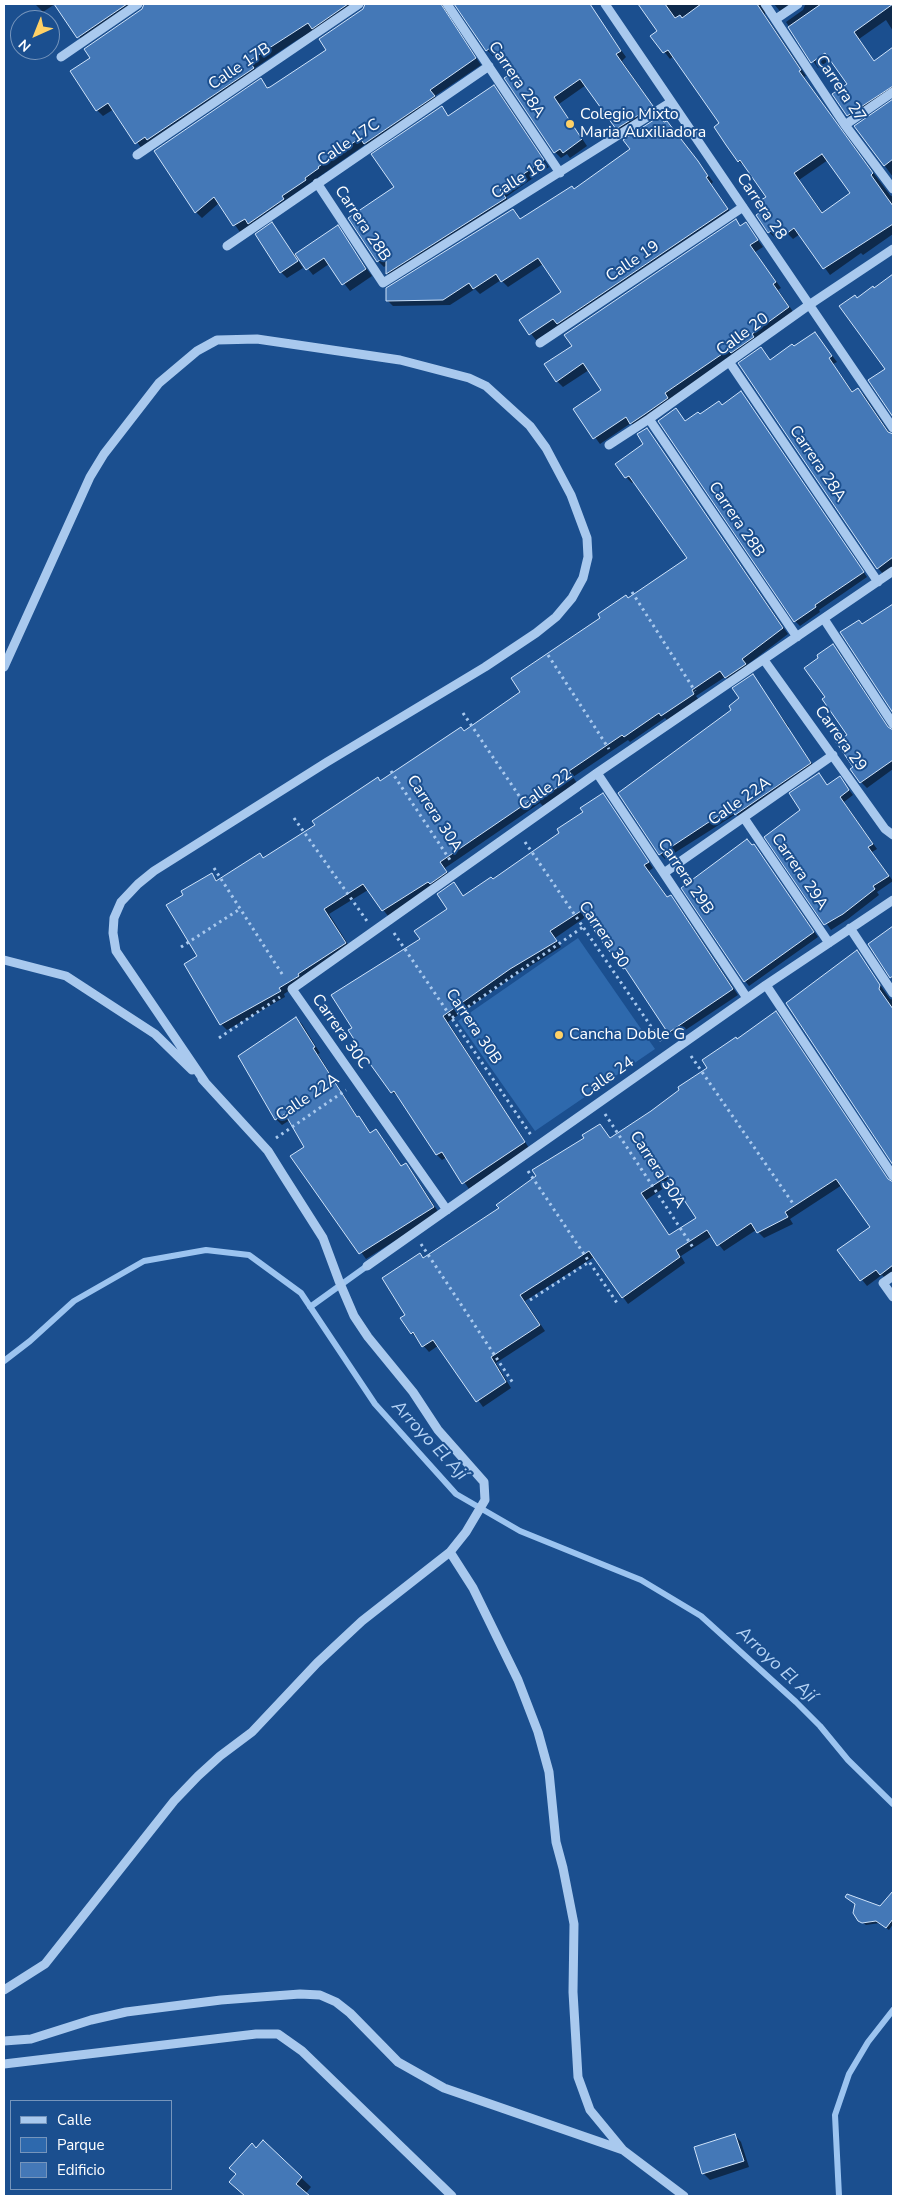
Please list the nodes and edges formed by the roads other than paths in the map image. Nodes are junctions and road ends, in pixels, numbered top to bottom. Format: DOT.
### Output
graph roads {
  1 [pos="138,4"];
  2 [pos="359,4"];
  3 [pos="447,4"];
  4 [pos="605,4"];
  5 [pos="765,4"];
  6 [pos="798,4"];
  7 [pos="776,19"];
  8 [pos="61,58"];
  9 [pos="489,66"];
  10 [pos="893,92"];
  11 [pos="671,102"];
  12 [pos="845,125"];
  13 [pos="137,155"];
  14 [pos="560,173"];
  15 [pos="316,183"];
  16 [pos="893,189"];
  17 [pos="743,207"];
  18 [pos="227,246"];
  19 [pos="893,248"];
  20 [pos="383,283"];
  21 [pos="809,305"];
  22 [pos="540,343"];
  23 [pos="730,363"];
  24 [pos="649,419"];
  25 [pos="893,428"];
  26 [pos="609,445"];
  27 [pos="893,571"];
  28 [pos="878,582"];
  29 [pos="824,619"];
  30 [pos="797,637"];
  31 [pos="764,660"];
  32 [pos="4,667"];
  33 [pos="893,724"];
  34 [pos="833,755"];
  35 [pos="597,773"];
  36 [pos="744,818"];
  37 [pos="889,826"];
  38 [pos="893,835"];
  39 [pos="664,873"];
  40 [pos="893,900"];
  41 [pos="850,928"];
  42 [pos="829,943"];
  43 [pos="4,960"];
  44 [pos="766,985"];
  45 [pos="292,989"];
  46 [pos="893,993"];
  47 [pos="748,998"];
  48 [pos="205,1082"];
  49 [pos="893,1176"];
  50 [pos="447,1210"];
  51 [pos="367,1266"];
  52 [pos="893,1276"];
  53 [pos="893,1297"];
  54 [pos="450,1552"];
  55 [pos="4,1990"];
  56 [pos="4,2041"];
  57 [pos="4,2064"];
  58 [pos="623,2150"];
  59 [pos="452,2196"];
  60 [pos="684,2196"];
  1 -- 8 [label="street"];
  2 -- 13 [label="street, Calle 17B"];
  3 -- 9 [label="street, Carrera 28A"];
  4 -- 11 [label="street, Carrera 28"];
  5 -- 7 [label="street, Carrera 27"];
  6 -- 7 [label="street"];
  7 -- 12 [label="street, Carrera 27"];
  9 -- 14 [label="street, Carrera 28A"];
  9 -- 15 [label="street, Calle 17C"];
  10 -- 12 [label="street"];
  11 -- 14 [label="street, Calle 18"];
  11 -- 17 [label="street, Carrera 28"];
  12 -- 16 [label="street, Carrera 27"];
  14 -- 20 [label="street, Calle 18"];
  15 -- 18 [label="street, Calle 17C"];
  15 -- 20 [label="street, Carrera 28B"];
  17 -- 21 [label="street, Carrera 28"];
  17 -- 22 [label="street, Calle 19"];
  19 -- 21 [label="street, Calle 20"];
  21 -- 23 [label="street, Calle 20"];
  21 -- 25 [label="street, Carrera 28"];
  23 -- 24 [label="street, Calle 20"];
  23 -- 28 [label="street, Carrera 28A"];
  24 -- 26 [label="street, Calle 20"];
  24 -- 30 [label="street, Carrera 28B"];
  27 -- 28 [label="street, Calle 22"];
  28 -- 29 [label="street, Calle 22"];
  29 -- 30 [label="street, Calle 22"];
  29 -- 33 [label="street"];
  30 -- 31 [label="street, Calle 22"];
  31 -- 34 [label="street, Carrera 29"];
  31 -- 35 [label="street, Calle 22"];
  32 -- 48 [label="street"];
  34 -- 36 [label="street, Calle 22A"];
  34 -- 37 [label="street, Carrera 29"];
  35 -- 39 [label="street, Carrera 29B"];
  35 -- 45 [label="street, Calle 22"];
  36 -- 39 [label="street, Calle 22A"];
  36 -- 42 [label="street, Carrera 29A"];
  37 -- 38 [label="street, Carrera 29"];
  39 -- 47 [label="street, Carrera 29B"];
  40 -- 41 [label="street, Calle 24"];
  41 -- 42 [label="street, Calle 24"];
  41 -- 46 [label="street"];
  42 -- 44 [label="street, Calle 24"];
  43 -- 48 [label="street"];
  44 -- 47 [label="street, Calle 24"];
  44 -- 49 [label="street"];
  45 -- 50 [label="street, Carrera 30C"];
  47 -- 50 [label="street, Calle 24"];
  48 -- 54 [label="street"];
  50 -- 51 [label="street, Calle 24"];
  52 -- 53 [label="street"];
  54 -- 55 [label="street"];
  54 -- 58 [label="street"];
  56 -- 58 [label="street"];
  57 -- 59 [label="street"];
  58 -- 60 [label="street"];
}
